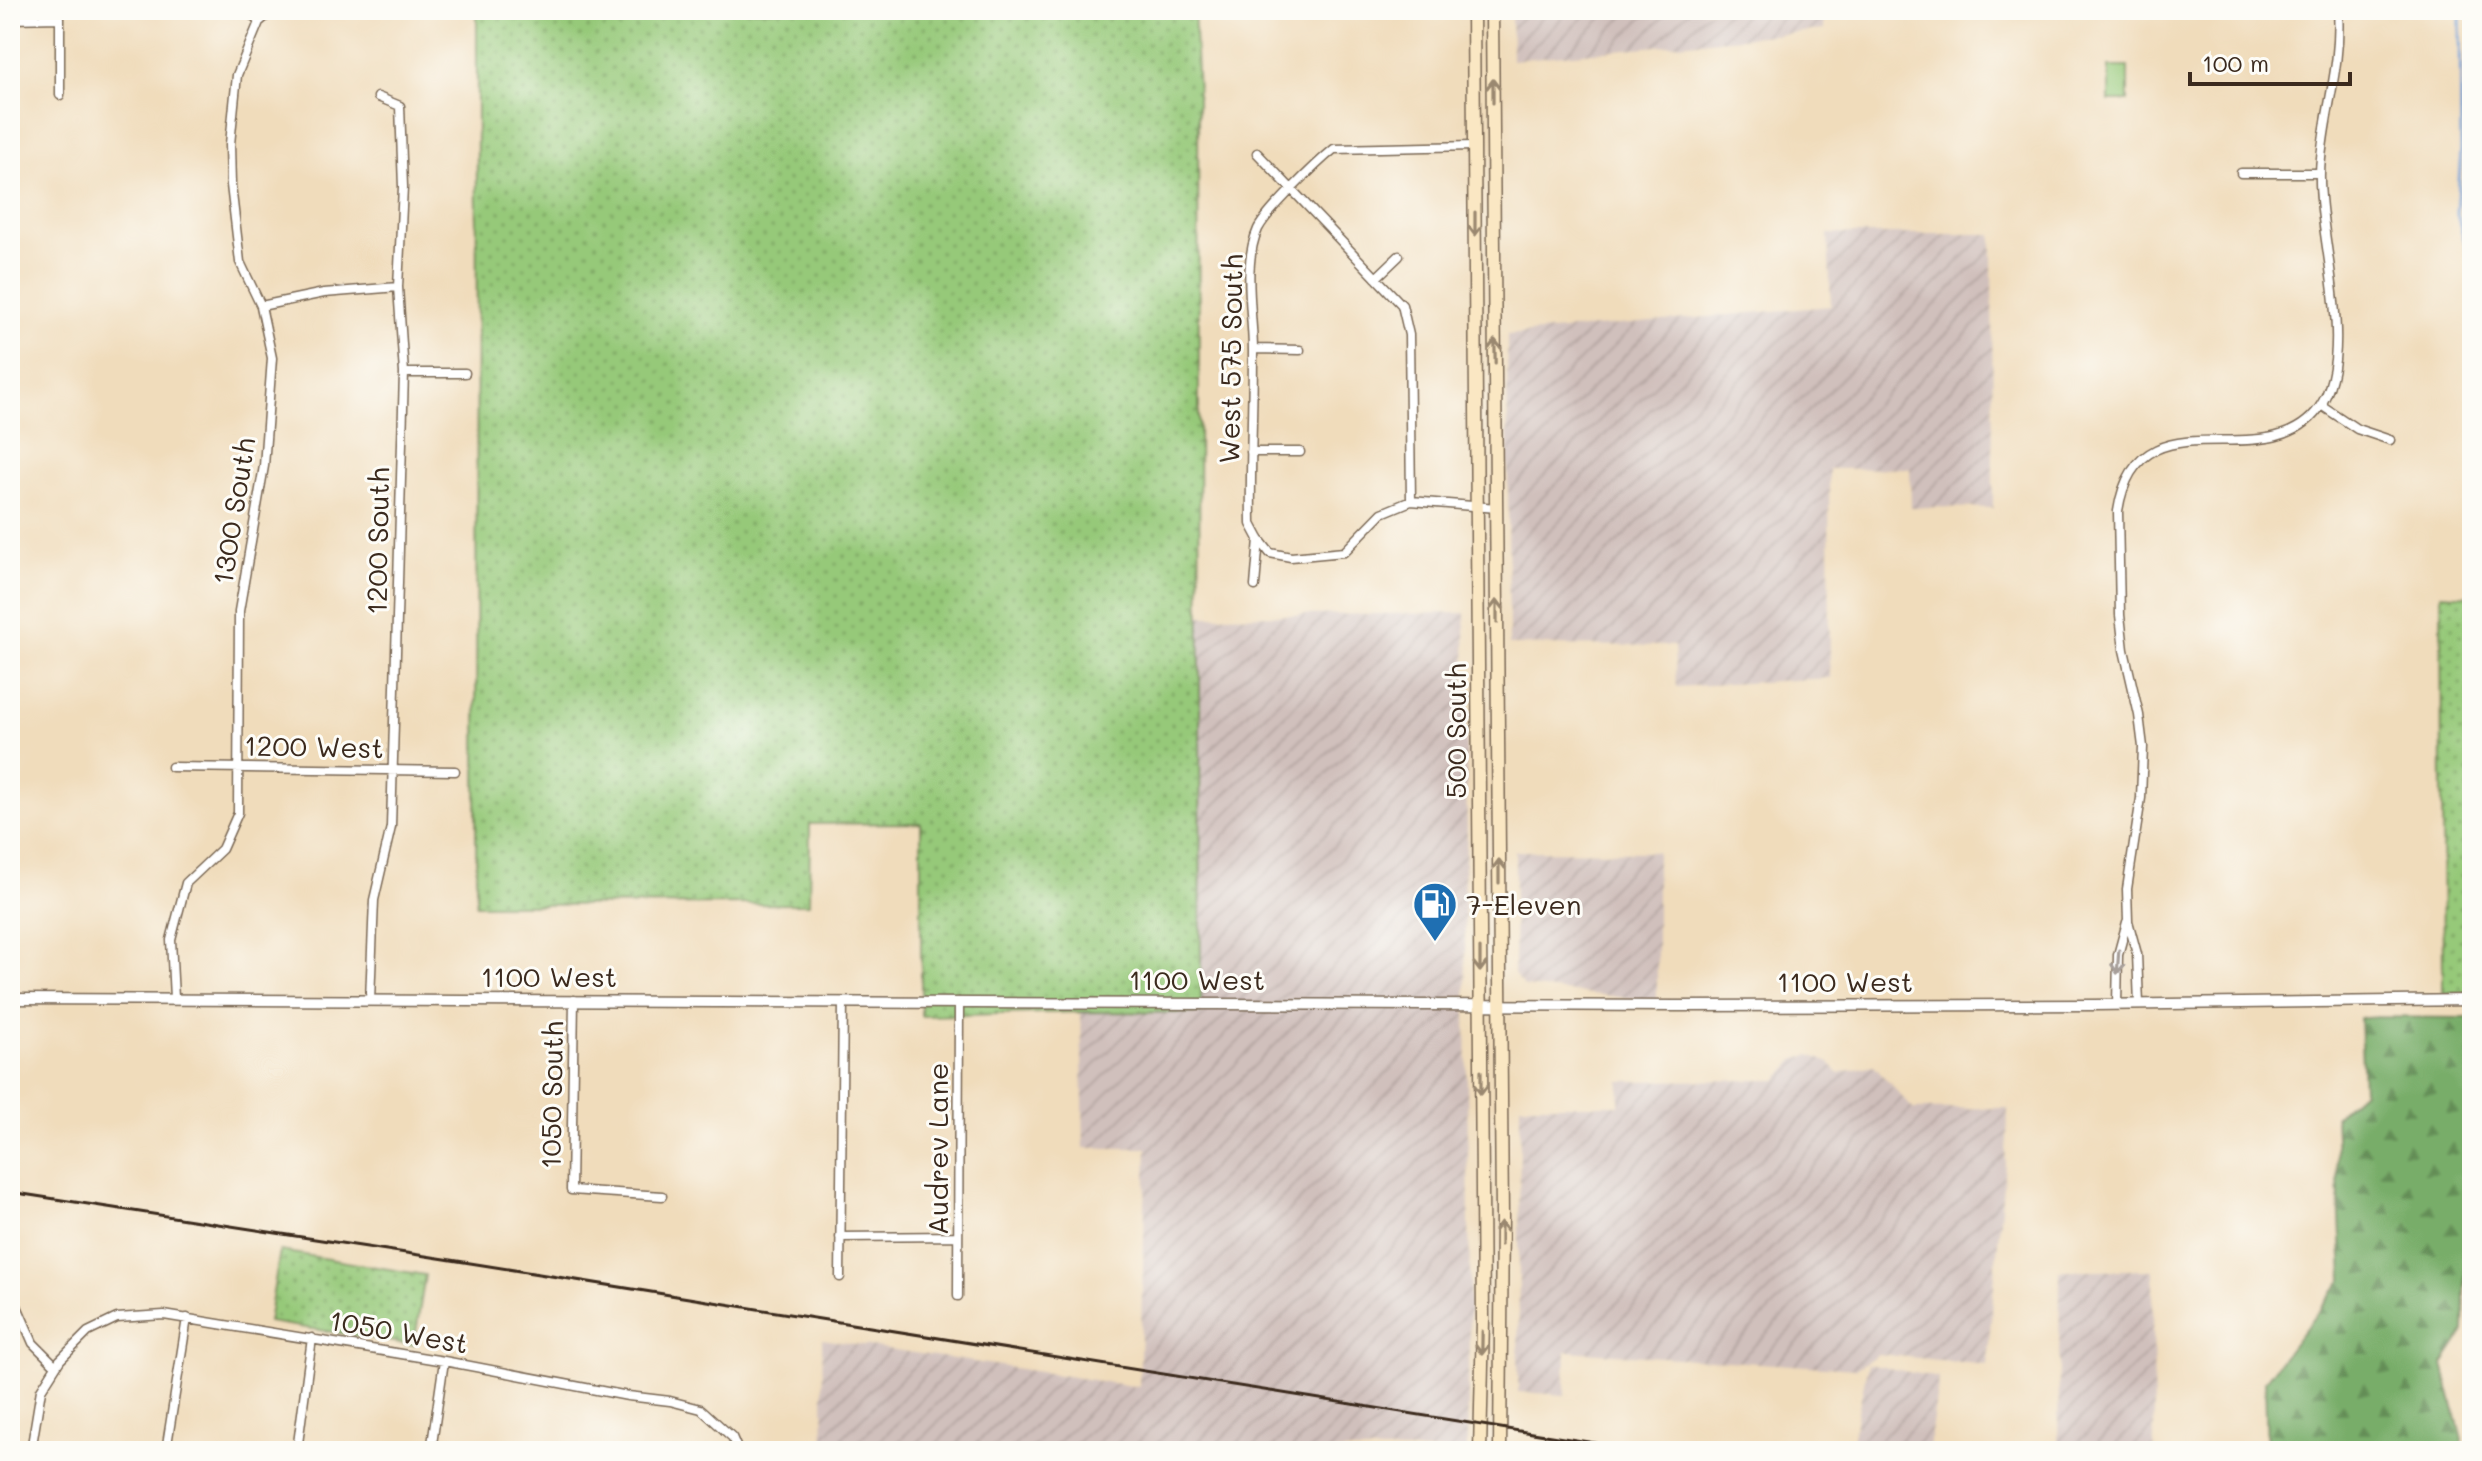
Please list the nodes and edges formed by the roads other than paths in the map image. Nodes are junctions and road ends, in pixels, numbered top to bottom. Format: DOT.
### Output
graph roads {
  1 [pos="247,10"];
  2 [pos="273,10"];
  3 [pos="1473,10"];
  4 [pos="1492,10"];
  5 [pos="2338,10"];
  6 [pos="10,19"];
  7 [pos="259,22"];
  8 [pos="60,95"];
  9 [pos="378,97"];
  10 [pos="1474,146"];
  11 [pos="1257,153"];
  12 [pos="2241,173"];
  13 [pos="2320,173"];
  14 [pos="1292,191"];
  15 [pos="1399,256"];
  16 [pos="1376,278"];
  17 [pos="398,287"];
  18 [pos="261,306"];
  19 [pos="1253,349"];
  20 [pos="1300,350"];
  21 [pos="404,373"];
  22 [pos="465,373"];
  23 [pos="2321,405"];
  24 [pos="2390,440"];
  25 [pos="1251,452"];
  26 [pos="1300,452"];
  27 [pos="1411,501"];
  28 [pos="1478,507"];
  29 [pos="1497,508"];
  30 [pos="1259,539"];
  31 [pos="1255,586"];
  32 [pos="237,766"];
  33 [pos="172,767"];
  34 [pos="394,770"];
  35 [pos="455,771"];
  36 [pos="2128,921"];
  37 [pos="174,998"];
  38 [pos="10,999"];
  39 [pos="370,1000"];
  40 [pos="574,1000"];
  41 [pos="2472,1000"];
  42 [pos="843,1002"];
  43 [pos="959,1002"];
  44 [pos="2139,1004"];
  45 [pos="1480,1005"];
  46 [pos="1500,1005"];
  47 [pos="2117,1005"];
  48 [pos="662,1196"];
  49 [pos="958,1236"];
  50 [pos="840,1237"];
  51 [pos="840,1277"];
  52 [pos="10,1290"];
  53 [pos="958,1296"];
  54 [pos="187,1318"];
  55 [pos="312,1338"];
  56 [pos="444,1361"];
  57 [pos="58,1363"];
  58 [pos="31,1451"];
  59 [pos="166,1451"];
  60 [pos="297,1451"];
  61 [pos="431,1451"];
  62 [pos="738,1451"];
  63 [pos="1480,1451"];
  64 [pos="1500,1451"];
  1 -- 7 [label="street"];
  2 -- 7 [label="street"];
  3 -- 10 [label="main road, 500 South"];
  29 -- 4 [label="main road, 500 South, one-way"];
  5 -- 13 [label="street"];
  6 -- 8 [label="street"];
  7 -- 18 [label="street, 1300 South"];
  9 -- 17 [label="street, 1200 South"];
  10 -- 14 [label="street, West 575 South"];
  10 -- 28 [label="main road, 500 South, one-way"];
  11 -- 14 [label="street"];
  12 -- 13 [label="street"];
  13 -- 23 [label="street"];
  14 -- 16 [label="street"];
  14 -- 19 [label="street, West 575 South"];
  15 -- 16 [label="street"];
  16 -- 27 [label="street"];
  17 -- 18 [label="street"];
  17 -- 21 [label="street, 1200 South"];
  18 -- 32 [label="street, 1300 South"];
  19 -- 20 [label="street"];
  19 -- 25 [label="street, West 575 South"];
  21 -- 22 [label="street"];
  21 -- 34 [label="street, 1200 South"];
  23 -- 24 [label="street"];
  23 -- 36 [label="street"];
  25 -- 26 [label="street"];
  25 -- 30 [label="street, West 575 South"];
  27 -- 28 [label="street"];
  27 -- 30 [label="street"];
  28 -- 29 [label="street"];
  28 -- 45 [label="main road, 500 South, one-way"];
  46 -- 29 [label="main road, 500 South, one-way"];
  30 -- 31 [label="street, West 575 South"];
  32 -- 33 [label="street, 1200 West"];
  32 -- 34 [label="street, 1200 West"];
  32 -- 37 [label="street, 1300 South"];
  34 -- 35 [label="street, 1200 West"];
  34 -- 39 [label="street, 1200 South"];
  36 -- 44 [label="street"];
  36 -- 47 [label="street, one-way"];
  37 -- 38 [label="street, 1100 West"];
  37 -- 39 [label="street, 1100 West"];
  39 -- 40 [label="street, 1100 West"];
  40 -- 42 [label="street, 1100 West"];
  40 -- 48 [label="street, 1050 South"];
  41 -- 44 [label="street, 1100 West"];
  42 -- 43 [label="street, 1100 West"];
  42 -- 50 [label="street"];
  43 -- 45 [label="street, 1100 West"];
  43 -- 49 [label="street, Audrev Lane"];
  44 -- 47 [label="street, 1100 West"];
  45 -- 46 [label="street, 1100 West"];
  45 -- 63 [label="main road, 500 South, one-way"];
  46 -- 47 [label="street, 1100 West"];
  64 -- 46 [label="main road, 500 South, one-way"];
  49 -- 50 [label="street"];
  49 -- 53 [label="street, Audrev Lane"];
  50 -- 51 [label="street"];
  52 -- 57 [label="street"];
  54 -- 55 [label="street, 1050 West"];
  54 -- 57 [label="street, 1050 West"];
  54 -- 59 [label="street"];
  55 -- 56 [label="street, 1050 West"];
  55 -- 60 [label="street"];
  56 -- 61 [label="street"];
  56 -- 62 [label="street, 1050 West"];
  57 -- 58 [label="street, 1050 West"];
}
